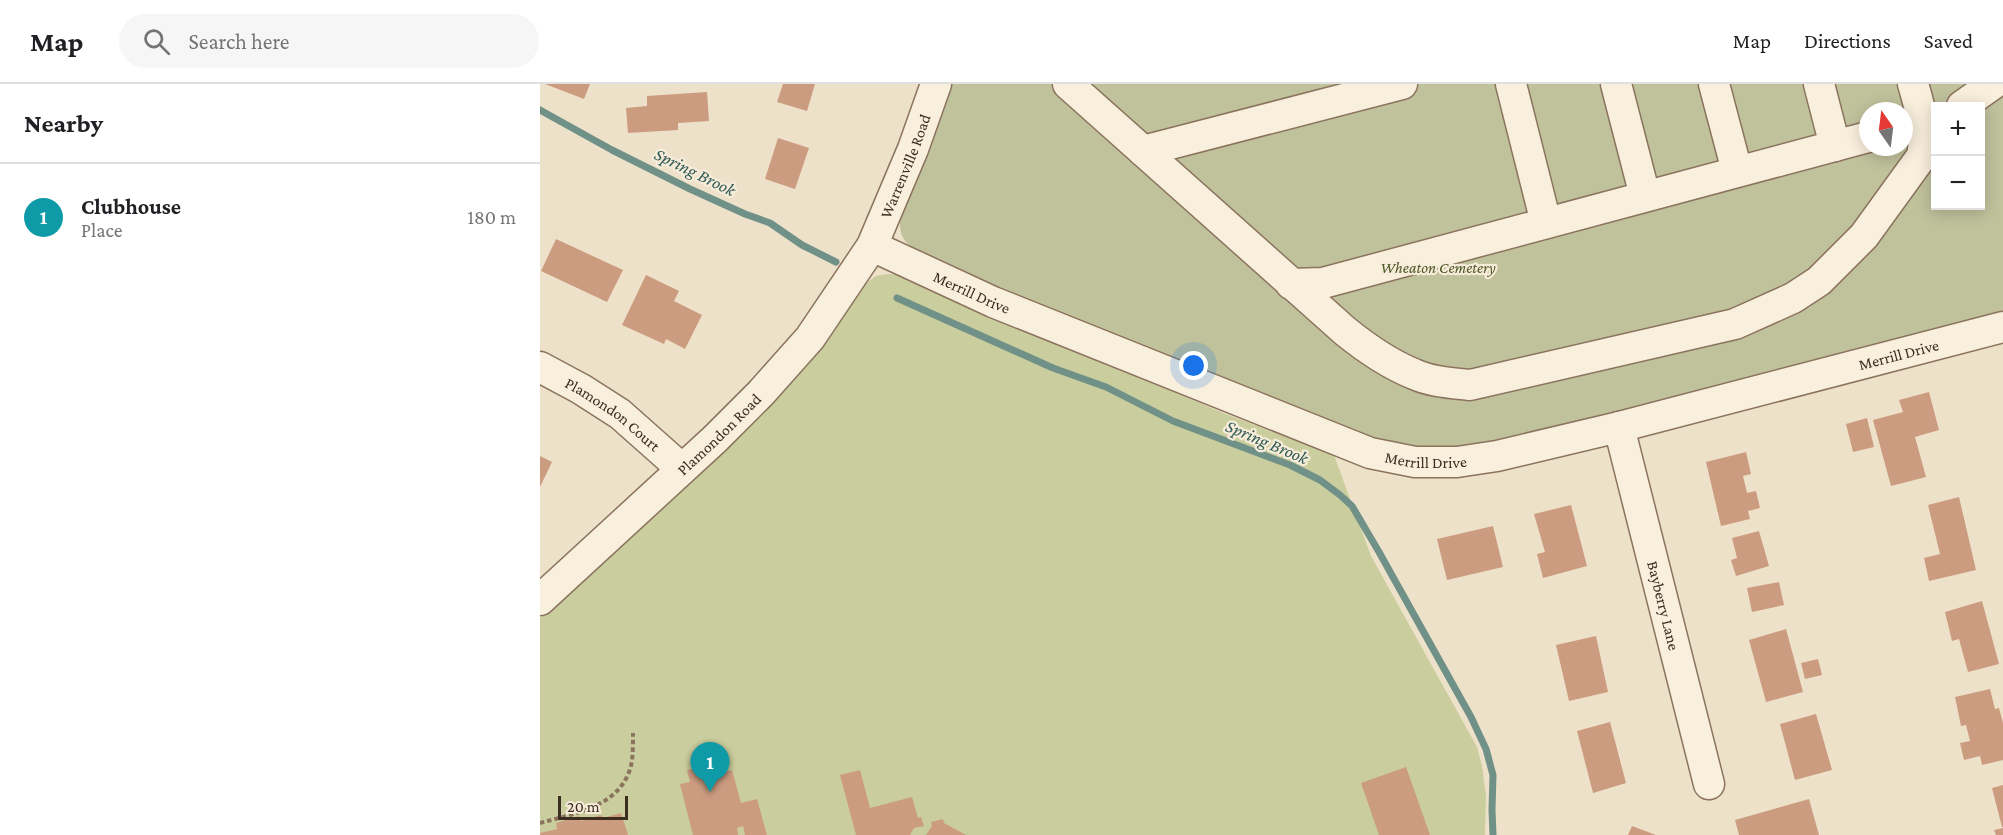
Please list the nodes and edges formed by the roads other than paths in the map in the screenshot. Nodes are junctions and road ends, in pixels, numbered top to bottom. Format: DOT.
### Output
graph roads {
  1 [pos="936,84"];
  2 [pos="1068,84"];
  3 [pos="1402,84"];
  4 [pos="1511,84"];
  5 [pos="1616,84"];
  6 [pos="1714,84"];
  7 [pos="1819,84"];
  8 [pos="1913,84"];
  9 [pos="1993,84"];
  10 [pos="1968,102"];
  11 [pos="1921,123"];
  12 [pos="1859,139"];
  13 [pos="1835,146"];
  14 [pos="1143,151"];
  15 [pos="1737,171"];
  16 [pos="1644,196"];
  17 [pos="1546,223"];
  18 [pos="873,246"];
  19 [pos="1291,284"];
  20 [pos="2003,327"];
  21 [pos="540,367"];
  22 [pos="1619,428"];
  23 [pos="682,469"];
  24 [pos="540,600"];
  25 [pos="1709,784"];
  1 -- 18 [label="street, Warrenville Road"];
  2 -- 14 [label="street"];
  3 -- 14 [label="street"];
  4 -- 17 [label="street"];
  5 -- 16 [label="street"];
  6 -- 15 [label="street"];
  7 -- 13 [label="street"];
  8 -- 11 [label="street"];
  9 -- 10 [label="street"];
  11 -- 19 [label="street"];
  12 -- 13 [label="street"];
  13 -- 15 [label="street"];
  14 -- 19 [label="street"];
  15 -- 16 [label="street"];
  16 -- 17 [label="street"];
  17 -- 19 [label="street"];
  18 -- 22 [label="street, Merrill Drive"];
  18 -- 23 [label="street, Plamondon Road"];
  20 -- 22 [label="street, Merrill Drive"];
  21 -- 23 [label="street, Plamondon Court"];
  22 -- 25 [label="street, Bayberry Lane"];
  23 -- 24 [label="street, Plamondon Road"];
}
